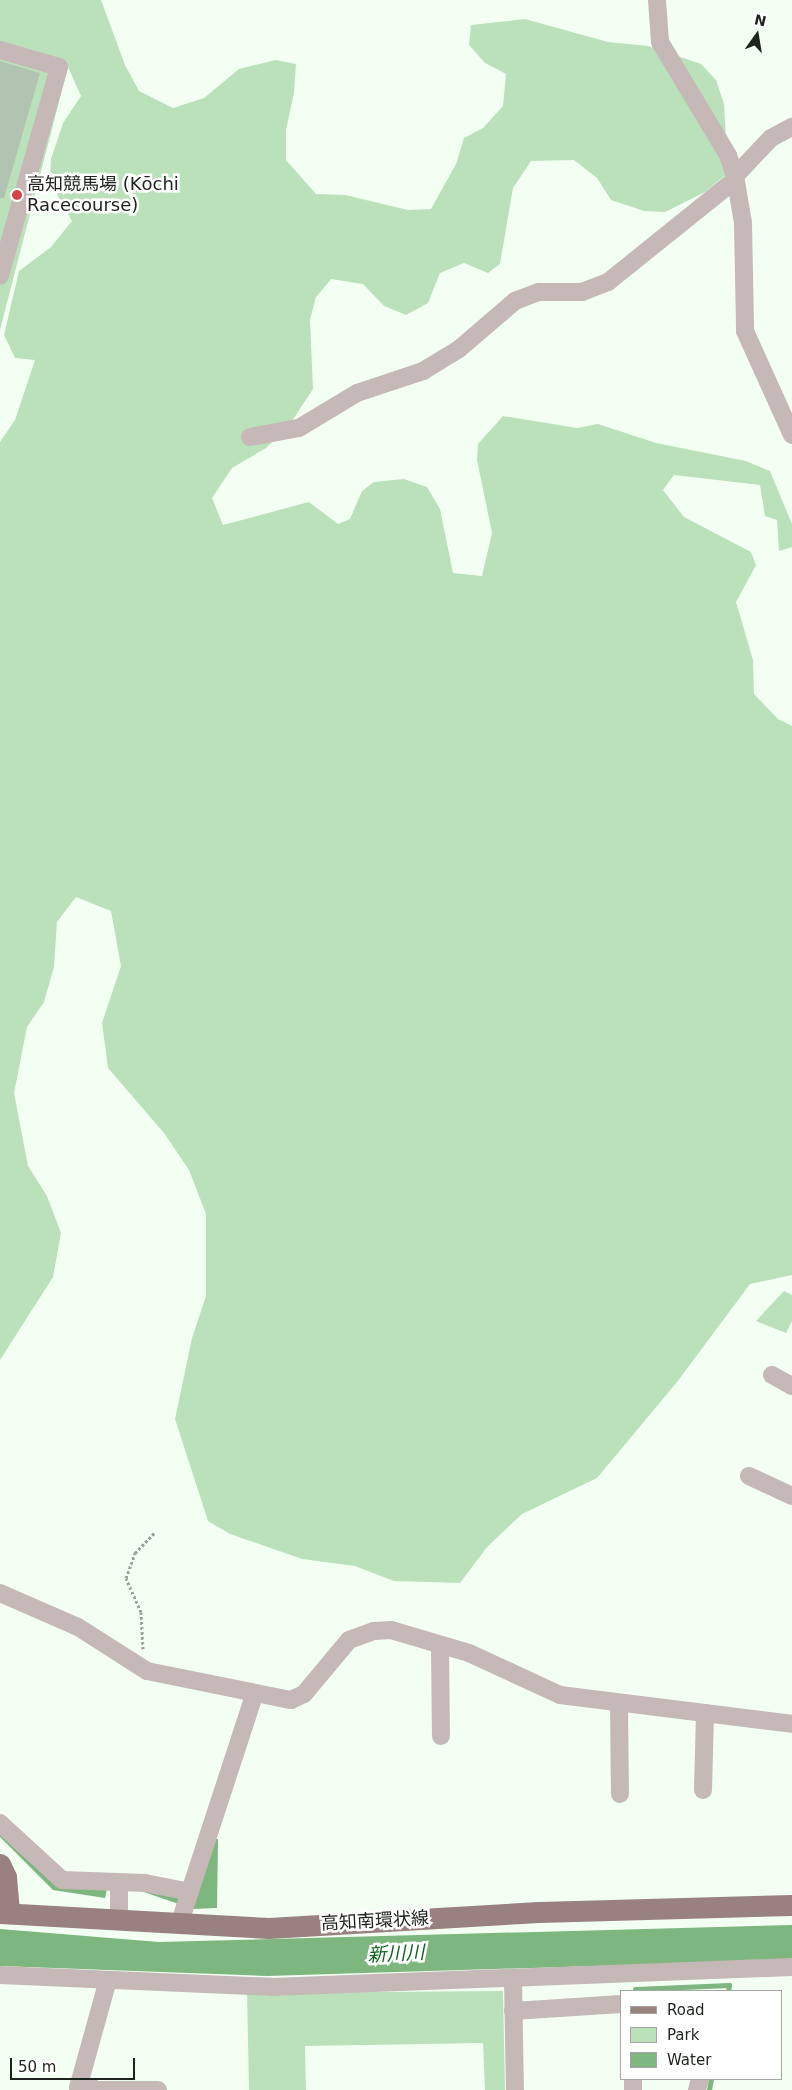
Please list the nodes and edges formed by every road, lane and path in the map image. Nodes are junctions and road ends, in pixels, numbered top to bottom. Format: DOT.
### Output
graph roads {
  1 [pos="657,0"];
  2 [pos="0,50"];
  3 [pos="792,127"];
  4 [pos="735,178"];
  5 [pos="0,276"];
  6 [pos="792,435"];
  7 [pos="250,437"];
  8 [pos="772,1375"];
  9 [pos="792,1386"];
  10 [pos="749,1476"];
  11 [pos="792,1496"];
  12 [pos="155,1532"];
  13 [pos="0,1592"];
  14 [pos="440,1646"];
  15 [pos="147,1672"];
  16 [pos="255,1693"];
  17 [pos="619,1704"];
  18 [pos="705,1713"];
  19 [pos="792,1724"];
  20 [pos="441,1736"];
  21 [pos="702,1790"];
  22 [pos="620,1794"];
  23 [pos="0,1823"];
  24 [pos="0,1864"];
  25 [pos="119,1884"];
  26 [pos="185,1904"];
  27 [pos="792,1905"];
  28 [pos="5,1913"];
  29 [pos="119,1921"];
  30 [pos="792,1967"];
  31 [pos="0,1975"];
  32 [pos="513,1979"];
  33 [pos="108,1980"];
  34 [pos="620,2004"];
  35 [pos="513,2010"];
  36 [pos="92,2089"];
  37 [pos="125,2089"];
  38 [pos="158,2090"];
  39 [pos="515,2090"];
  1 -- 4 [label="street"];
  2 -- 5 [label="street"];
  3 -- 4 [label="street"];
  4 -- 6 [label="street"];
  4 -- 7 [label="street"];
  8 -- 9 [label="street"];
  10 -- 11 [label="street"];
  12 -- 15 [label="path"];
  13 -- 15 [label="street"];
  14 -- 16 [label="street"];
  14 -- 17 [label="street"];
  14 -- 20 [label="street"];
  15 -- 16 [label="street"];
  16 -- 26 [label="street"];
  17 -- 18 [label="street"];
  17 -- 22 [label="street"];
  18 -- 19 [label="street"];
  18 -- 21 [label="street"];
  23 -- 25 [label="street"];
  24 -- 28 [label="main road, 高知南環状線"];
  25 -- 26 [label="street"];
  25 -- 29 [label="street"];
  26 -- 27 [label="main road, 高知南環状線"];
  26 -- 29 [label="main road, 高知南環状線"];
  28 -- 29 [label="main road, 高知南環状線"];
  30 -- 32 [label="street"];
  31 -- 33 [label="street"];
  32 -- 33 [label="street"];
  32 -- 35 [label="street"];
  33 -- 36 [label="street"];
  34 -- 35 [label="street"];
  35 -- 39 [label="street"];
  36 -- 37 [label="street"];
  37 -- 38 [label="street"];
}
